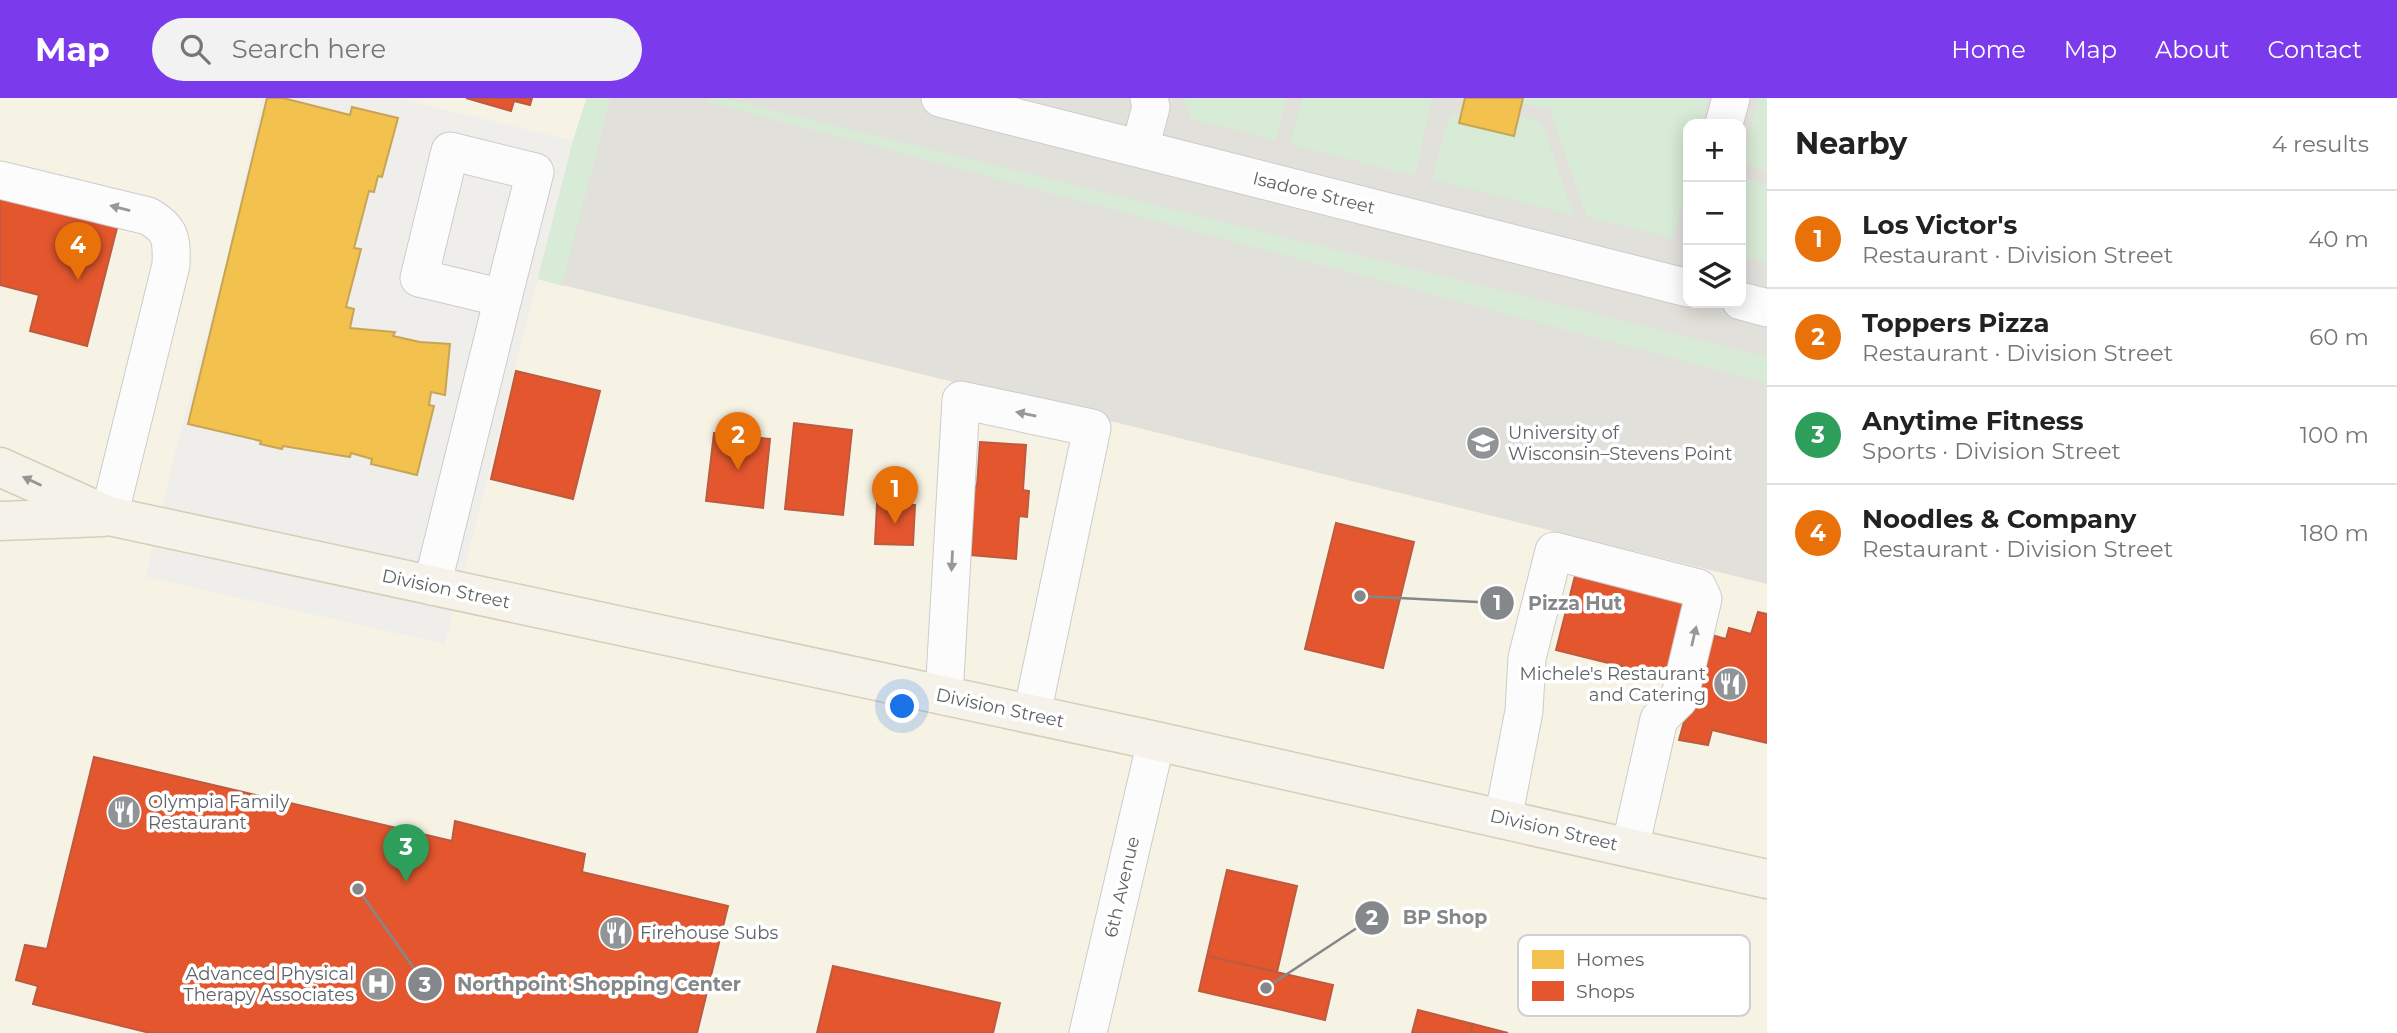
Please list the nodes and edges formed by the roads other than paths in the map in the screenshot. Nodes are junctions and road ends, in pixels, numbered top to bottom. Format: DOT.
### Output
graph roads {
  1 [pos="940,98"];
  2 [pos="1149,98"];
  3 [pos="1731,98"];
  4 [pos="1725,119"];
  5 [pos="1140,148"];
  6 [pos="0,180"];
  7 [pos="1683,279"];
  8 [pos="503,298"];
  9 [pos="1746,303"];
  10 [pos="1767,308"];
  11 [pos="0,467"];
  12 [pos="109,516"];
  13 [pos="0,521"];
  14 [pos="432,586"];
  15 [pos="944,696"];
  16 [pos="1032,714"];
  17 [pos="1156,741"];
  18 [pos="1503,819"];
  19 [pos="1630,848"];
  20 [pos="1767,879"];
  21 [pos="1088,1033"];
  1 -- 5 [label="street, Isadore Street"];
  2 -- 5 [label="street"];
  3 -- 4 [label="street"];
  5 -- 7 [label="street, Isadore Street"];
  12 -- 6 [label="street, one-way"];
  8 -- 14 [label="street"];
  9 -- 10 [label="street"];
  12 -- 11 [label="main road, Division Street, one-way"];
  12 -- 13 [label="main road, Division Street"];
  12 -- 14 [label="main road, Division Street"];
  14 -- 15 [label="main road, Division Street"];
  15 -- 16 [label="main road, Division Street"];
  16 -- 15 [label="street, one-way"];
  16 -- 17 [label="main road, Division Street"];
  17 -- 18 [label="main road, Division Street"];
  17 -- 21 [label="street, 6th Avenue"];
  18 -- 19 [label="main road, Division Street"];
  19 -- 18 [label="street, one-way"];
  19 -- 20 [label="main road, Division Street"];
}
